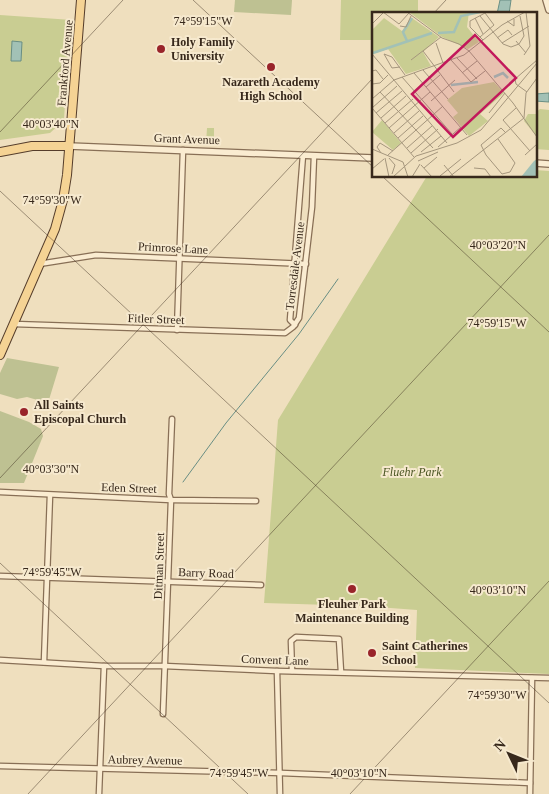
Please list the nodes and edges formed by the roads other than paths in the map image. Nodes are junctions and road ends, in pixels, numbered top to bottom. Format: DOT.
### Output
graph roads {
  1 [pos="81,0"];
  2 [pos="546,0"];
  3 [pos="549,10"];
  4 [pos="69,146"];
  5 [pos="183,150"];
  6 [pos="0,152"];
  7 [pos="303,155"];
  8 [pos="314,156"];
  9 [pos="372,158"];
  10 [pos="536,163"];
  11 [pos="549,164"];
  12 [pos="180,259"];
  13 [pos="296,263"];
  14 [pos="39,264"];
  15 [pos="306,264"];
  16 [pos="14,324"];
  17 [pos="295,325"];
  18 [pos="177,330"];
  19 [pos="0,355"];
  20 [pos="172,419"];
  21 [pos="0,492"];
  22 [pos="50,494"];
  23 [pos="171,500"];
  24 [pos="256,501"];
  25 [pos="0,576"];
  26 [pos="46,578"];
  27 [pos="169,582"];
  28 [pos="261,585"];
  29 [pos="0,660"];
  30 [pos="44,662"];
  31 [pos="104,666"];
  32 [pos="164,666"];
  33 [pos="277,671"];
  34 [pos="292,671"];
  35 [pos="340,672"];
  36 [pos="532,678"];
  37 [pos="549,678"];
  38 [pos="163,714"];
  39 [pos="0,766"];
  40 [pos="100,769"];
  41 [pos="281,773"];
  42 [pos="530,783"];
  43 [pos="99,794"];
  44 [pos="280,794"];
  45 [pos="530,794"];
  1 -- 4 [label="main road, Frankford Avenue"];
  2 -- 3 [label="street"];
  4 -- 5 [label="street, Grant Avenue"];
  4 -- 6 [label="main road, Grant Avenue"];
  4 -- 14 [label="main road, Frankford Avenue"];
  5 -- 7 [label="street, Grant Avenue"];
  5 -- 12 [label="street"];
  7 -- 8 [label="street, Grant Avenue"];
  7 -- 13 [label="street, Torresdale Avenue"];
  8 -- 9 [label="street, Grant Avenue"];
  8 -- 15 [label="street, Torresdale Avenue"];
  10 -- 11 [label="street"];
  12 -- 13 [label="street, Primrose Lane"];
  12 -- 14 [label="street, Primrose Lane"];
  12 -- 18 [label="street"];
  13 -- 15 [label="street, Primrose Lane"];
  13 -- 17 [label="street, Torresdale Avenue"];
  14 -- 16 [label="main road, Frankford Avenue"];
  15 -- 17 [label="street, Torresdale Avenue"];
  16 -- 18 [label="street, Fitler Street"];
  16 -- 19 [label="main road, Frankford Avenue"];
  17 -- 18 [label="street, Fitler Street"];
  20 -- 23 [label="street, Ditman Street"];
  21 -- 22 [label="street, Eden Street"];
  22 -- 23 [label="street, Eden Street"];
  22 -- 26 [label="street"];
  23 -- 24 [label="street, Eden Street"];
  23 -- 27 [label="street, Ditman Street"];
  25 -- 26 [label="street, Barry Road"];
  26 -- 27 [label="street, Barry Road"];
  26 -- 30 [label="street"];
  27 -- 28 [label="street, Barry Road"];
  27 -- 32 [label="street, Ditman Street"];
  29 -- 30 [label="street, Convent Lane"];
  30 -- 31 [label="street, Convent Lane"];
  31 -- 32 [label="street, Convent Lane"];
  31 -- 40 [label="street"];
  32 -- 33 [label="street, Convent Lane"];
  32 -- 38 [label="street, Ditman Street"];
  33 -- 34 [label="street, Convent Lane"];
  33 -- 41 [label="street"];
  34 -- 35 [label="street, Convent Lane"];
  34 -- 35 [label="street"];
  35 -- 36 [label="street, Convent Lane"];
  36 -- 37 [label="street, Convent Lane"];
  36 -- 42 [label="street"];
  39 -- 40 [label="street, Aubrey Avenue"];
  40 -- 41 [label="street, Aubrey Avenue"];
  40 -- 43 [label="street"];
  41 -- 42 [label="street, Aubrey Avenue"];
  41 -- 44 [label="street"];
  42 -- 45 [label="street"];
}
